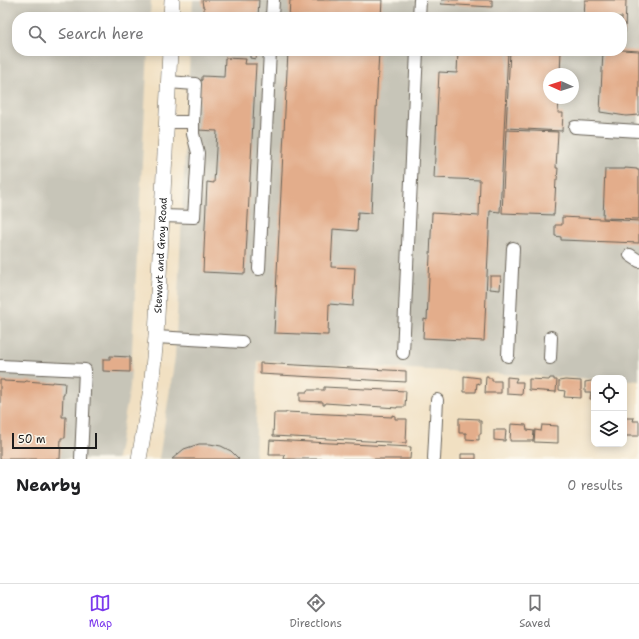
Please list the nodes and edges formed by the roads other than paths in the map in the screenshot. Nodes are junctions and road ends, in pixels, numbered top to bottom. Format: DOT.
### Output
graph roads {
  1 [pos="172,0"];
  2 [pos="273,0"];
  3 [pos="420,0"];
  4 [pos="171,12"];
  5 [pos="272,12"];
  6 [pos="419,12"];
  7 [pos="170,56"];
  8 [pos="270,56"];
  9 [pos="417,56"];
  10 [pos="168,82"];
  11 [pos="166,122"];
  12 [pos="194,122"];
  13 [pos="575,128"];
  14 [pos="639,130"];
  15 [pos="162,216"];
  16 [pos="513,248"];
  17 [pos="259,269"];
  18 [pos="156,337"];
  19 [pos="551,337"];
  20 [pos="242,342"];
  21 [pos="403,353"];
  22 [pos="508,356"];
  23 [pos="550,358"];
  24 [pos="0,366"];
  25 [pos="437,400"];
  26 [pos="81,459"];
  27 [pos="139,459"];
  28 [pos="434,459"];
  1 -- 4 [label="main road"];
  2 -- 5 [label="street"];
  3 -- 6 [label="street"];
  7 -- 10 [label="main road, Stewart and Gray Road"];
  8 -- 17 [label="street"];
  9 -- 21 [label="street"];
  10 -- 11 [label="main road, Stewart and Gray Road"];
  10 -- 12 [label="street"];
  11 -- 12 [label="street"];
  11 -- 15 [label="main road, Stewart and Gray Road"];
  12 -- 15 [label="street"];
  13 -- 14 [label="street"];
  15 -- 18 [label="main road, Stewart and Gray Road"];
  16 -- 22 [label="street"];
  18 -- 20 [label="street"];
  18 -- 27 [label="main road, Stewart and Gray Road"];
  19 -- 23 [label="street"];
  24 -- 26 [label="street"];
  25 -- 28 [label="street"];
}
